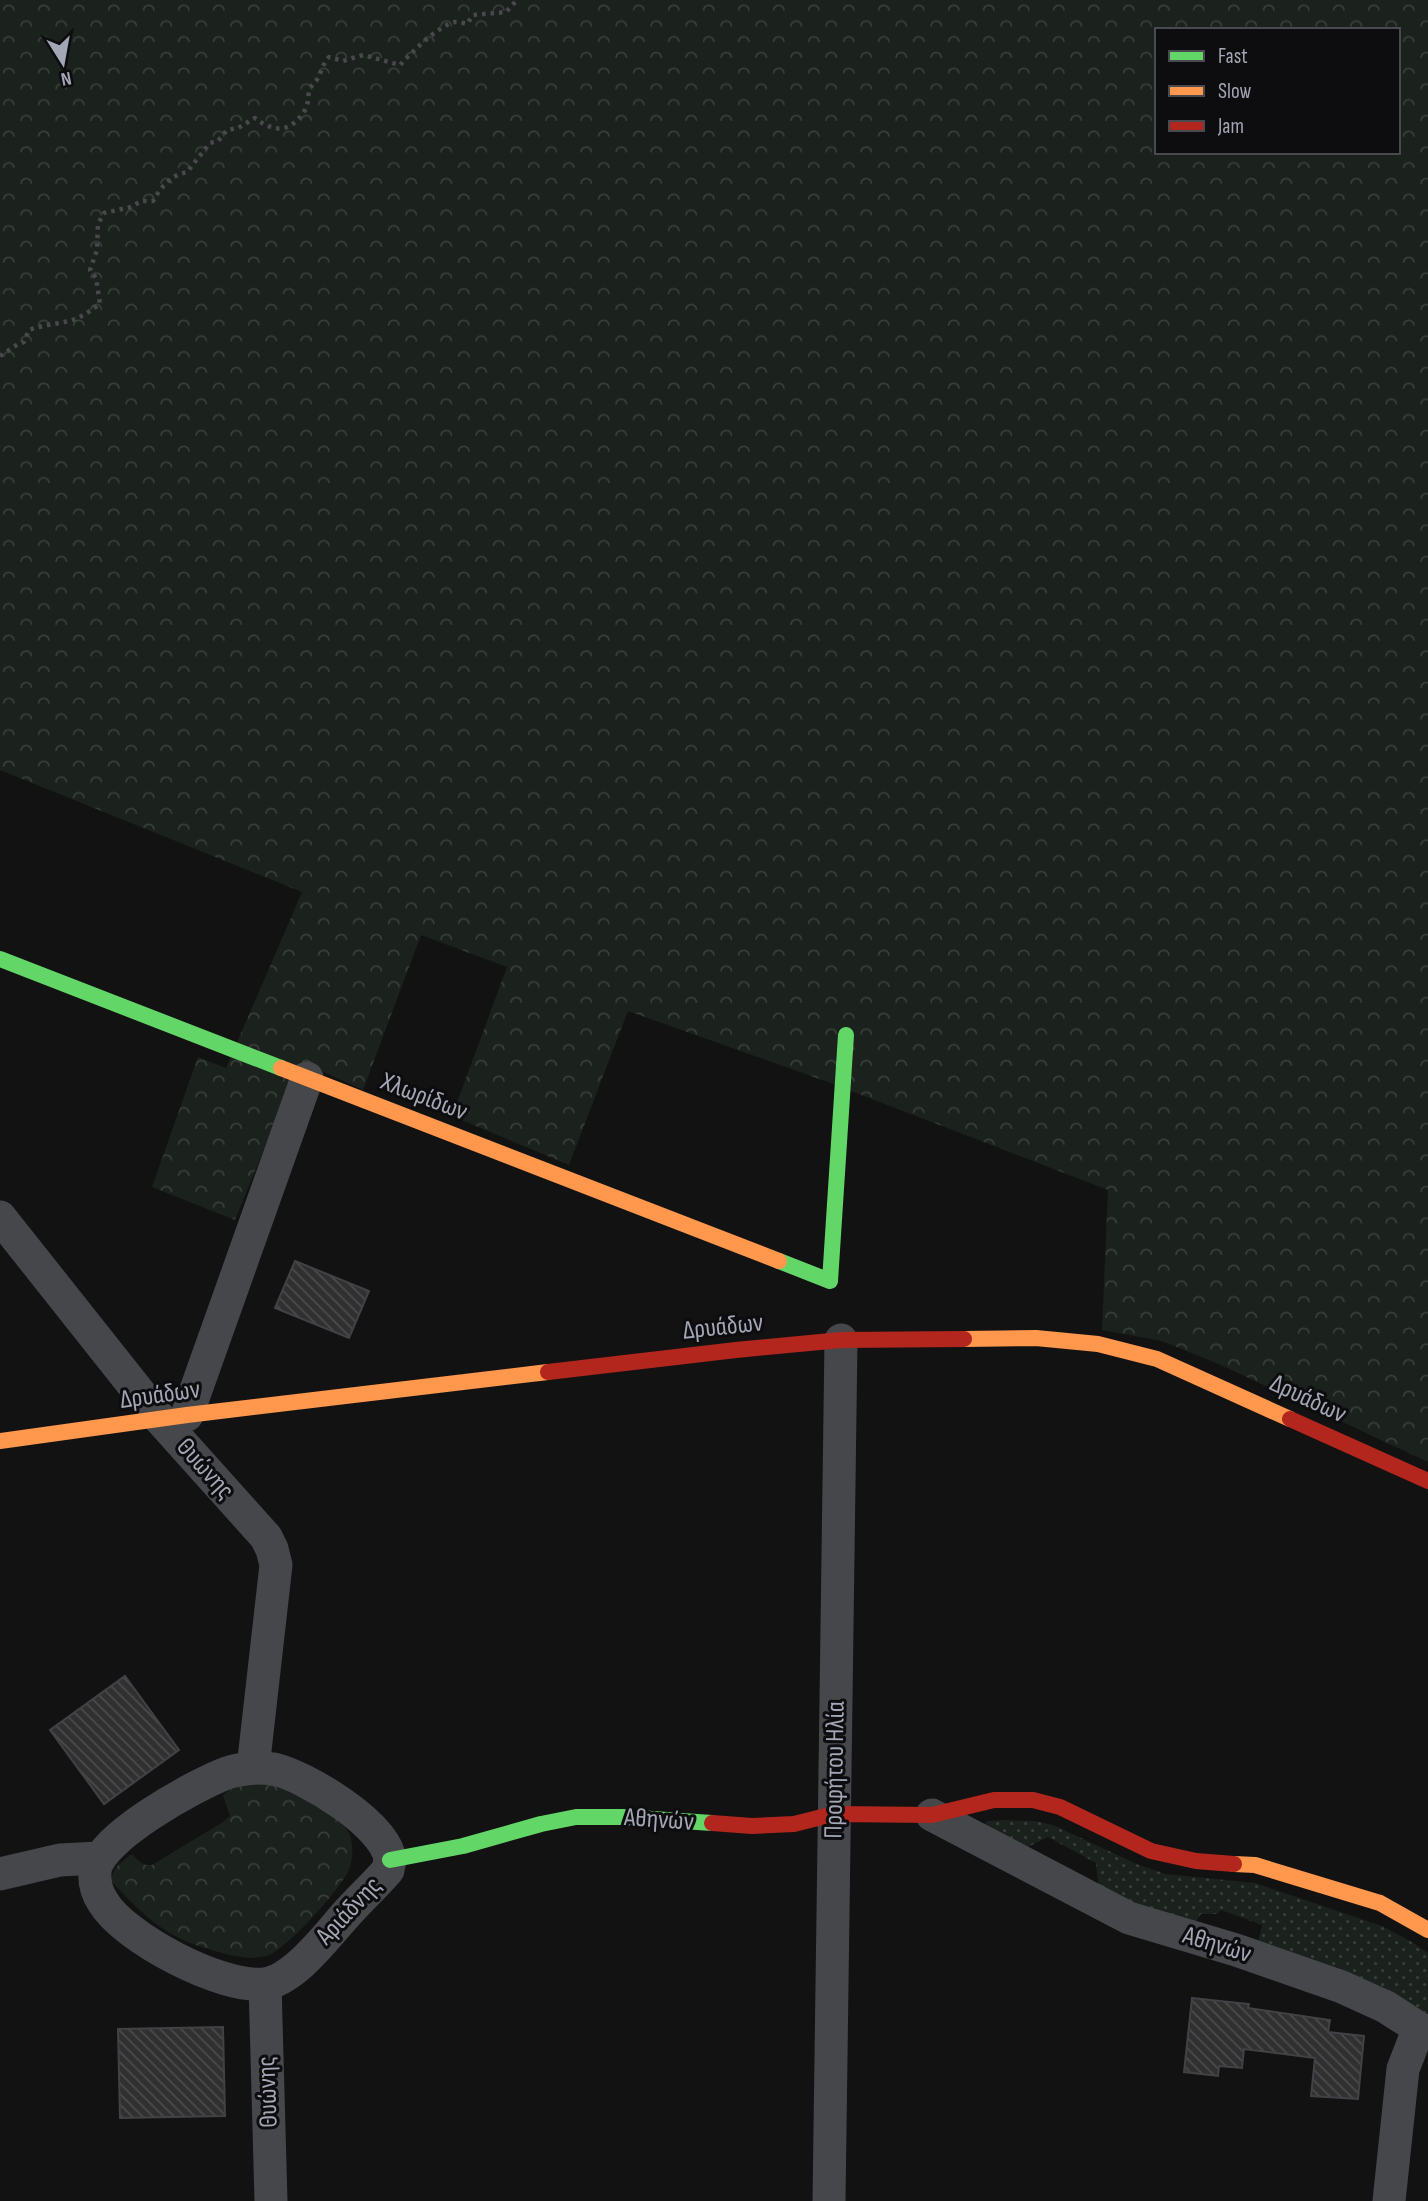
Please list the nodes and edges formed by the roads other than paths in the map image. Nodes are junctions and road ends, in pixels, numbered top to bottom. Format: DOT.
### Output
graph roads {
  1 [pos="0,959"];
  2 [pos="846,1035"];
  3 [pos="307,1078"];
  4 [pos="0,1217"];
  5 [pos="841,1340"];
  6 [pos="174,1418"];
  7 [pos="0,1441"];
  8 [pos="1428,1481"];
  9 [pos="253,1768"];
  10 [pos="835,1814"];
  11 [pos="932,1815"];
  12 [pos="99,1858"];
  13 [pos="390,1860"];
  14 [pos="0,1874"];
  15 [pos="1428,1930"];
  16 [pos="265,1984"];
  17 [pos="1424,2031"];
  18 [pos="271,2201"];
  19 [pos="829,2201"];
  20 [pos="1389,2201"];
  1 -- 3 [label="street, Χλωρίδων"];
  2 -- 3 [label="street, Χλωρίδων"];
  3 -- 6 [label="street"];
  4 -- 6 [label="street, Θυώνης"];
  5 -- 6 [label="street, Δρυάδων"];
  5 -- 8 [label="street, Δρυάδων"];
  5 -- 10 [label="street, Προφήτου Ηλία"];
  6 -- 7 [label="street, Δρυάδων"];
  6 -- 9 [label="street, Θυώνης"];
  9 -- 12 [label="street, Αριάδνης"];
  9 -- 13 [label="street, Αριάδνης"];
  10 -- 11 [label="street, Αθηνών"];
  10 -- 13 [label="street, Αθηνών"];
  10 -- 19 [label="street, Προφήτου Ηλία"];
  11 -- 15 [label="street, Αθηνών"];
  11 -- 17 [label="street, Αθηνών"];
  12 -- 14 [label="street"];
  12 -- 16 [label="street"];
  13 -- 16 [label="street, Αριάδνης"];
  16 -- 18 [label="street, Θυώνης"];
  17 -- 20 [label="street"];
}
